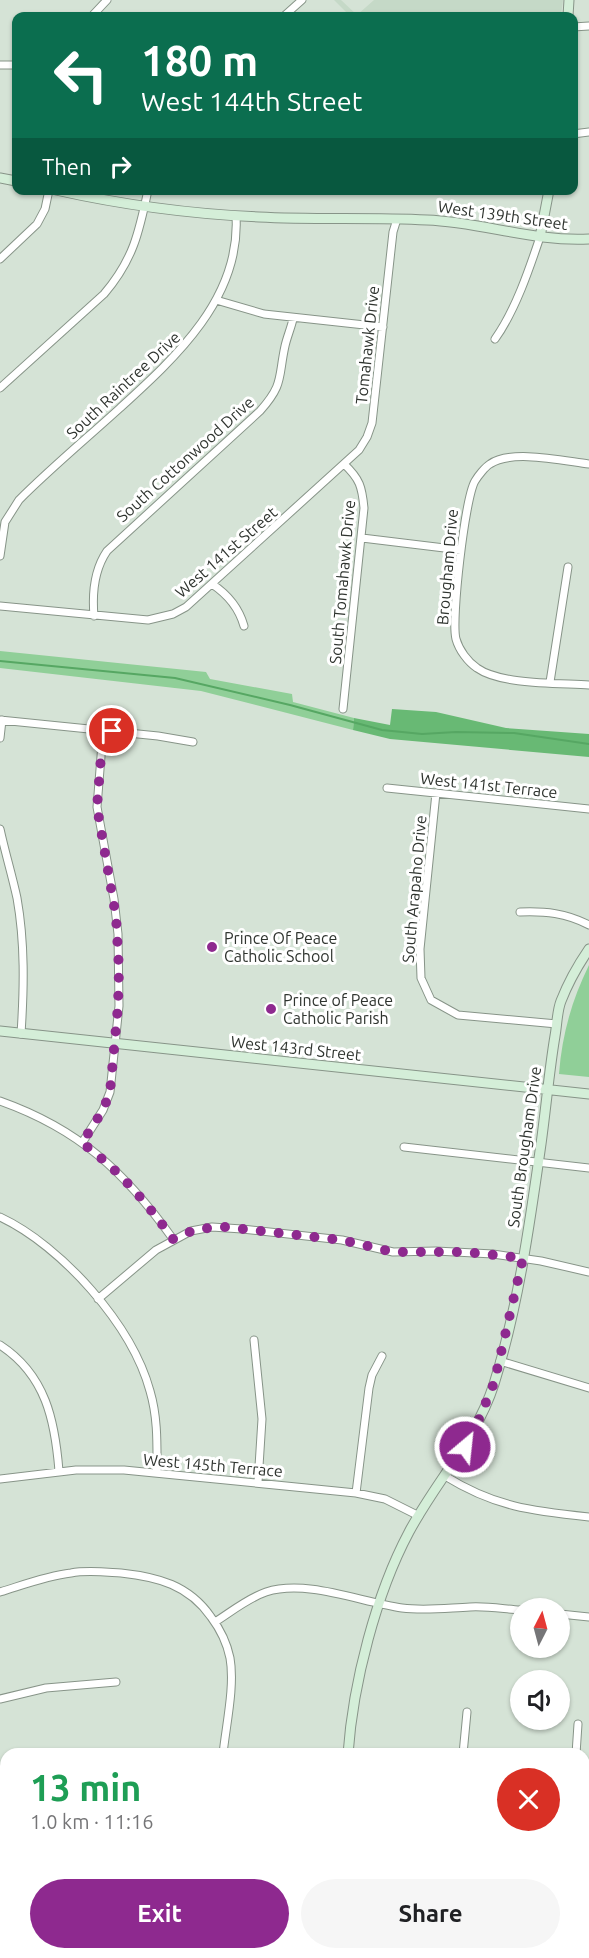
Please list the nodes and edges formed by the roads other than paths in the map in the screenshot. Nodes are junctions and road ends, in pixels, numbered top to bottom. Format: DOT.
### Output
graph roads {
  1 [pos="107,0"];
  2 [pos="302,0"];
  3 [pos="96,12"];
  4 [pos="288,12"];
  5 [pos="48,195"];
  6 [pos="84,195"];
  7 [pos="147,195"];
  8 [pos="548,195"];
  9 [pos="145,206"];
  10 [pos="236,216"];
  11 [pos="397,219"];
  12 [pos="540,237"];
  13 [pos="589,239"];
  14 [pos="0,259"];
  15 [pos="216,300"];
  16 [pos="293,319"];
  17 [pos="383,327"];
  18 [pos="495,339"];
  19 [pos="0,388"];
  20 [pos="344,464"];
  21 [pos="589,464"];
  22 [pos="362,537"];
  23 [pos="461,550"];
  24 [pos="0,556"];
  25 [pos="568,567"];
  26 [pos="212,584"];
  27 [pos="0,606"];
  28 [pos="94,616"];
  29 [pos="244,627"];
  30 [pos="550,682"];
  31 [pos="589,685"];
  32 [pos="343,709"];
  33 [pos="1,720"];
  34 [pos="112,731"];
  35 [pos="0,738"];
  36 [pos="193,742"];
  37 [pos="387,788"];
  38 [pos="436,793"];
  39 [pos="589,808"];
  40 [pos="0,830"];
  41 [pos="520,912"];
  42 [pos="589,925"];
  43 [pos="589,949"];
  44 [pos="557,1024"];
  45 [pos="0,1032"];
  46 [pos="21,1034"];
  47 [pos="115,1044"];
  48 [pos="548,1090"];
  49 [pos="589,1094"];
  50 [pos="0,1101"];
  51 [pos="82,1143"];
  52 [pos="404,1147"];
  53 [pos="538,1163"];
  54 [pos="589,1168"];
  55 [pos="0,1217"];
  56 [pos="173,1239"];
  57 [pos="523,1258"];
  58 [pos="589,1272"];
  59 [pos="98,1299"];
  60 [pos="254,1340"];
  61 [pos="0,1345"];
  62 [pos="382,1356"];
  63 [pos="500,1361"];
  64 [pos="589,1389"];
  65 [pos="59,1471"];
  66 [pos="157,1473"];
  67 [pos="445,1476"];
  68 [pos="0,1479"];
  69 [pos="258,1482"];
  70 [pos="356,1493"];
  71 [pos="419,1516"];
  72 [pos="589,1517"];
  73 [pos="0,1592"];
  74 [pos="380,1604"];
  75 [pos="510,1609"];
  76 [pos="570,1615"];
  77 [pos="589,1617"];
  78 [pos="215,1622"];
  79 [pos="116,1682"];
  80 [pos="0,1699"];
  81 [pos="467,1713"];
  82 [pos="578,1724"];
  83 [pos="224,1748"];
  84 [pos="349,1748"];
  85 [pos="463,1748"];
  86 [pos="576,1748"];
  1 -- 3 [label="street"];
  2 -- 4 [label="street"];
  5 -- 14 [label="street"];
  6 -- 9 [label="street, West 139th Street"];
  7 -- 9 [label="street"];
  8 -- 12 [label="street"];
  9 -- 10 [label="street, West 139th Street"];
  9 -- 19 [label="street"];
  10 -- 11 [label="street, West 139th Street"];
  10 -- 15 [label="street, South Raintree Drive"];
  11 -- 12 [label="street, West 139th Street"];
  11 -- 17 [label="street, Tomahawk Drive"];
  12 -- 13 [label="street, West 139th Street"];
  12 -- 18 [label="street"];
  15 -- 16 [label="street"];
  15 -- 24 [label="street, South Raintree Drive"];
  16 -- 17 [label="street"];
  16 -- 28 [label="street, South Cottonwood Drive"];
  17 -- 20 [label="street, Tomahawk Drive"];
  20 -- 22 [label="street, South Tomahawk Drive"];
  20 -- 26 [label="street, West 141st Street"];
  21 -- 23 [label="street, Brougham Drive"];
  22 -- 23 [label="street"];
  22 -- 32 [label="street, South Tomahawk Drive"];
  23 -- 30 [label="street, Brougham Drive"];
  25 -- 30 [label="street"];
  26 -- 28 [label="street, West 141st Street"];
  26 -- 29 [label="street"];
  27 -- 28 [label="street, West 141st Street"];
  30 -- 31 [label="street"];
  33 -- 34 [label="street"];
  33 -- 35 [label="street"];
  34 -- 36 [label="street"];
  34 -- 47 [label="street"];
  37 -- 38 [label="street, West 141st Terrace"];
  38 -- 39 [label="street, West 141st Terrace"];
  38 -- 44 [label="street, South Arapaho Drive"];
  40 -- 46 [label="street"];
  41 -- 42 [label="street"];
  43 -- 44 [label="street, South Brougham Drive"];
  44 -- 48 [label="street, South Brougham Drive"];
  45 -- 46 [label="street, West 143rd Street"];
  46 -- 47 [label="street, West 143rd Street"];
  47 -- 48 [label="street, West 143rd Street"];
  47 -- 51 [label="street"];
  48 -- 49 [label="street, West 143rd Street"];
  48 -- 53 [label="street, South Brougham Drive"];
  50 -- 51 [label="street"];
  51 -- 56 [label="street"];
  52 -- 53 [label="street"];
  53 -- 54 [label="street"];
  53 -- 57 [label="street, South Brougham Drive"];
  55 -- 59 [label="street"];
  56 -- 57 [label="street"];
  56 -- 59 [label="street"];
  57 -- 58 [label="street"];
  57 -- 63 [label="street, South Brougham Drive"];
  59 -- 66 [label="street"];
  60 -- 69 [label="street"];
  61 -- 65 [label="street"];
  62 -- 70 [label="street"];
  63 -- 64 [label="street"];
  63 -- 67 [label="street, South Brougham Drive"];
  65 -- 66 [label="street, West 145th Terrace"];
  65 -- 68 [label="street, West 145th Terrace"];
  66 -- 69 [label="street, West 145th Terrace"];
  67 -- 71 [label="street, South Brougham Drive"];
  67 -- 72 [label="street"];
  69 -- 70 [label="street, West 145th Terrace"];
  70 -- 71 [label="street, West 145th Terrace"];
  71 -- 74 [label="street, South Brougham Drive"];
  73 -- 78 [label="street"];
  74 -- 75 [label="street"];
  74 -- 78 [label="street"];
  74 -- 84 [label="street, South Brougham Drive"];
  76 -- 77 [label="street"];
  78 -- 83 [label="street"];
  79 -- 80 [label="street"];
  81 -- 85 [label="street"];
  82 -- 86 [label="street"];
}
